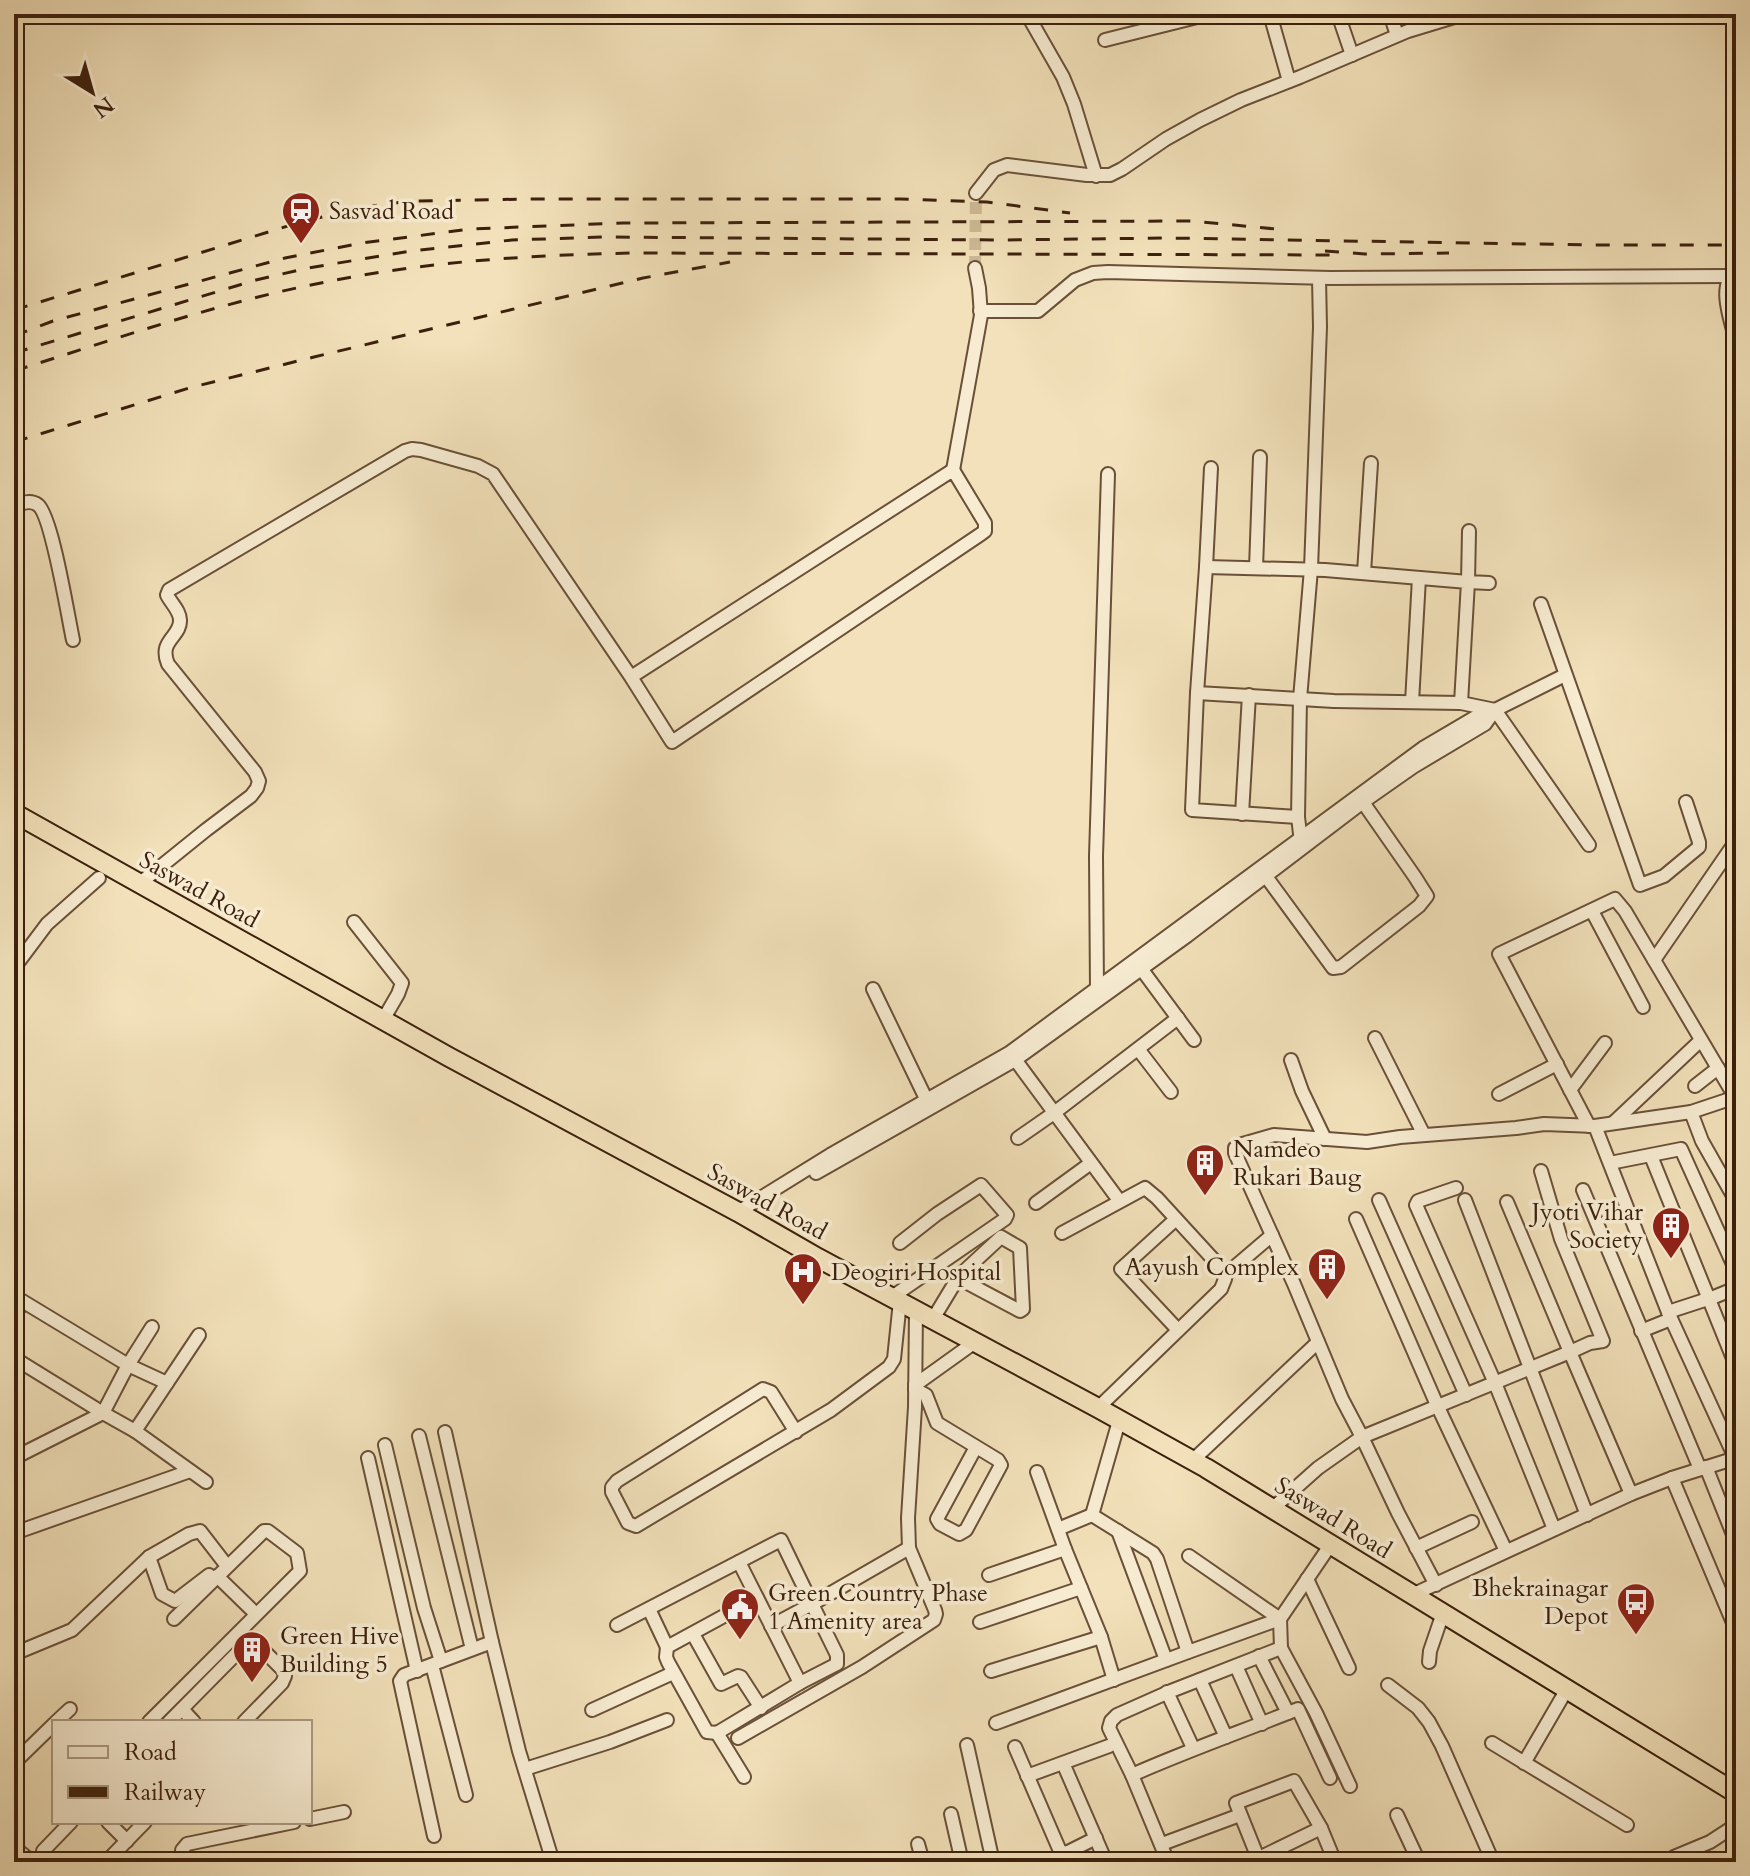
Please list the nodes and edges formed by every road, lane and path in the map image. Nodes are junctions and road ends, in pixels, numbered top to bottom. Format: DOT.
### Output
graph roads {
  1 [pos="1027,14"];
  2 [pos="1209,14"];
  3 [pos="1270,14"];
  4 [pos="1338,14"];
  5 [pos="1390,14"];
  6 [pos="1464,14"];
  7 [pos="1437,17"];
  8 [pos="1397,35"];
  9 [pos="1105,40"];
  10 [pos="1352,55"];
  11 [pos="1289,81"];
  12 [pos="1096,176"];
  13 [pos="976,193"];
  14 [pos="975,268"];
  15 [pos="1733,274"];
  16 [pos="1319,278"];
  17 [pos="980,311"];
  18 [pos="1736,342"];
  19 [pos="1260,457"];
  20 [pos="1371,463"];
  21 [pos="1211,468"];
  22 [pos="953,470"];
  23 [pos="1108,474"];
  24 [pos="14,507"];
  25 [pos="1469,531"];
  26 [pos="1206,567"];
  27 [pos="1256,568"];
  28 [pos="1311,569"];
  29 [pos="1364,573"];
  30 [pos="1419,578"];
  31 [pos="1468,582"];
  32 [pos="1489,583"];
  33 [pos="1541,604"];
  34 [pos="73,640"];
  35 [pos="1565,675"];
  36 [pos="631,677"];
  37 [pos="1197,693"];
  38 [pos="1249,695"];
  39 [pos="1300,699"];
  40 [pos="1412,702"];
  41 [pos="1461,703"];
  42 [pos="1495,710"];
  43 [pos="1361,799"];
  44 [pos="1686,802"];
  45 [pos="14,813"];
  46 [pos="1242,814"];
  47 [pos="1298,817"];
  48 [pos="1736,841"];
  49 [pos="1301,843"];
  50 [pos="1589,845"];
  51 [pos="1263,873"];
  52 [pos="99,878"];
  53 [pos="139,884"];
  54 [pos="1592,911"];
  55 [pos="354,922"];
  56 [pos="1654,960"];
  57 [pos="1138,964"];
  58 [pos="14,968"];
  59 [pos="873,989"];
  60 [pos="1097,994"];
  61 [pos="1643,1007"];
  62 [pos="1178,1018"];
  63 [pos="383,1020"];
  64 [pos="1375,1038"];
  65 [pos="1194,1040"];
  66 [pos="1701,1040"];
  67 [pos="1605,1043"];
  68 [pos="1138,1049"];
  69 [pos="1012,1056"];
  70 [pos="1291,1060"];
  71 [pos="1557,1064"];
  72 [pos="1718,1068"];
  73 [pos="1695,1086"];
  74 [pos="1570,1090"];
  75 [pos="1171,1092"];
  76 [pos="1499,1094"];
  77 [pos="1735,1097"];
  78 [pos="928,1104"];
  79 [pos="1691,1112"];
  80 [pos="1054,1113"];
  81 [pos="1613,1123"];
  82 [pos="1592,1126"];
  83 [pos="1424,1135"];
  84 [pos="1018,1138"];
  85 [pos="1325,1139"];
  86 [pos="1651,1156"];
  87 [pos="1091,1163"];
  88 [pos="1610,1163"];
  89 [pos="1541,1171"];
  90 [pos="1456,1188"];
  91 [pos="1583,1190"];
  92 [pos="1118,1199"];
  93 [pos="1379,1200"];
  94 [pos="1465,1200"];
  95 [pos="1736,1201"];
  96 [pos="1507,1202"];
  97 [pos="1036,1203"];
  98 [pos="742,1214"];
  99 [pos="1176,1219"];
  100 [pos="1356,1219"];
  101 [pos="1062,1233"];
  102 [pos="1272,1235"];
  103 [pos="900,1243"];
  104 [pos="1736,1271"];
  105 [pos="1224,1276"];
  106 [pos="958,1278"];
  107 [pos="1736,1288"];
  108 [pos="19,1299"];
  109 [pos="1707,1299"];
  110 [pos="903,1302"];
  111 [pos="1670,1315"];
  112 [pos="14,1316"];
  113 [pos="933,1319"];
  114 [pos="152,1327"];
  115 [pos="1178,1330"];
  116 [pos="1641,1331"];
  117 [pos="199,1335"];
  118 [pos="975,1342"];
  119 [pos="1318,1342"];
  120 [pos="1570,1352"];
  121 [pos="14,1358"];
  122 [pos="128,1365"];
  123 [pos="1736,1366"];
  124 [pos="1531,1367"];
  125 [pos="167,1383"];
  126 [pos="1495,1383"];
  127 [pos="915,1387"];
  128 [pos="1466,1395"];
  129 [pos="1437,1405"];
  130 [pos="1098,1408"];
  131 [pos="103,1413"];
  132 [pos="1119,1421"];
  133 [pos="135,1431"];
  134 [pos="445,1432"];
  135 [pos="796,1432"];
  136 [pos="419,1436"];
  137 [pos="1362,1437"];
  138 [pos="385,1445"];
  139 [pos="976,1447"];
  140 [pos="14,1458"];
  141 [pos="368,1458"];
  142 [pos="1736,1458"];
  143 [pos="1192,1461"];
  144 [pos="1703,1468"];
  145 [pos="190,1471"];
  146 [pos="1037,1472"];
  147 [pos="1672,1478"];
  148 [pos="206,1482"];
  149 [pos="1631,1494"];
  150 [pos="1272,1509"];
  151 [pos="1092,1515"];
  152 [pos="1587,1515"];
  153 [pos="1472,1522"];
  154 [pos="1058,1529"];
  155 [pos="1554,1529"];
  156 [pos="1118,1531"];
  157 [pos="14,1533"];
  158 [pos="1736,1542"];
  159 [pos="1331,1544"];
  160 [pos="909,1548"];
  161 [pos="1416,1548"];
  162 [pos="1065,1549"];
  163 [pos="1506,1551"];
  164 [pos="1189,1556"];
  165 [pos="149,1557"];
  166 [pos="739,1562"];
  167 [pos="226,1564"];
  168 [pos="989,1575"];
  169 [pos="217,1576"];
  170 [pos="1307,1579"];
  171 [pos="1436,1585"];
  172 [pos="1081,1588"];
  173 [pos="1412,1595"];
  174 [pos="757,1598"];
  175 [pos="812,1604"];
  176 [pos="649,1609"];
  177 [pos="1443,1613"];
  178 [pos="256,1614"];
  179 [pos="174,1619"];
  180 [pos="1280,1619"];
  181 [pos="980,1622"];
  182 [pos="617,1625"];
  183 [pos="771,1626"];
  184 [pos="1736,1630"];
  185 [pos="693,1634"];
  186 [pos="1101,1637"];
  187 [pos="492,1642"];
  188 [pos="667,1647"];
  189 [pos="1281,1648"];
  190 [pos="472,1649"];
  191 [pos="1188,1652"];
  192 [pos="14,1654"];
  193 [pos="1259,1656"];
  194 [pos="1166,1660"];
  195 [pos="1429,1662"];
  196 [pos="437,1663"];
  197 [pos="1236,1666"];
  198 [pos="1349,1668"];
  199 [pos="417,1671"];
  200 [pos="991,1671"];
  201 [pos="673,1673"];
  202 [pos="1114,1680"];
  203 [pos="1200,1680"];
  204 [pos="800,1683"];
  205 [pos="1388,1685"];
  206 [pos="1567,1689"];
  207 [pos="1167,1692"];
  208 [pos="761,1708"];
  209 [pos="70,1709"];
  210 [pos="182,1709"];
  211 [pos="592,1710"];
  212 [pos="1288,1713"];
  213 [pos="58,1720"];
  214 [pos="151,1720"];
  215 [pos="171,1720"];
  216 [pos="192,1720"];
  217 [pos="246,1720"];
  218 [pos="667,1720"];
  219 [pos="996,1723"];
  220 [pos="1262,1724"];
  221 [pos="52,1726"];
  222 [pos="717,1733"];
  223 [pos="1226,1737"];
  224 [pos="738,1738"];
  225 [pos="1492,1743"];
  226 [pos="967,1745"];
  227 [pos="1109,1746"];
  228 [pos="1015,1747"];
  229 [pos="1193,1748"];
  230 [pos="14,1763"];
  231 [pos="1063,1763"];
  232 [pos="1524,1763"];
  233 [pos="525,1769"];
  234 [pos="1132,1775"];
  235 [pos="1027,1776"];
  236 [pos="744,1777"];
  237 [pos="1330,1778"];
  238 [pos="1350,1786"];
  239 [pos="1736,1793"];
  240 [pos="466,1795"];
  241 [pos="344,1812"];
  242 [pos="951,1814"];
  243 [pos="1240,1815"];
  244 [pos="1397,1815"];
  245 [pos="312,1819"];
  246 [pos="69,1824"];
  247 [pos="110,1824"];
  248 [pos="143,1824"];
  249 [pos="284,1824"];
  250 [pos="1627,1825"];
  251 [pos="1736,1825"];
  252 [pos="1321,1828"];
  253 [pos="434,1836"];
  254 [pos="1096,1838"];
  255 [pos="127,1841"];
  256 [pos="918,1844"];
  257 [pos="1162,1844"];
  258 [pos="15,1847"];
  259 [pos="1674,1857"];
  260 [pos="1254,1860"];
  261 [pos="16,1862"];
  262 [pos="32,1862"];
  263 [pos="48,1862"];
  264 [pos="106,1862"];
  265 [pos="183,1862"];
  266 [pos="553,1862"];
  267 [pos="923,1862"];
  268 [pos="962,1862"];
  269 [pos="993,1862"];
  270 [pos="1106,1862"];
  271 [pos="1168,1862"];
  272 [pos="1335,1862"];
  273 [pos="1419,1862"];
  274 [pos="1493,1862"];
  1 -- 12 [label="street"];
  2 -- 9 [label="street"];
  3 -- 11 [label="street"];
  4 -- 10 [label="street"];
  5 -- 8 [label="street"];
  6 -- 7 [label="street"];
  7 -- 8 [label="street"];
  8 -- 10 [label="street"];
  10 -- 11 [label="street"];
  11 -- 12 [label="street"];
  12 -- 13 [label="street"];
  14 -- 17 [label="street"];
  15 -- 16 [label="street"];
  15 -- 18 [label="street"];
  16 -- 17 [label="street"];
  16 -- 28 [label="street"];
  17 -- 22 [label="street"];
  19 -- 27 [label="street"];
  20 -- 29 [label="street"];
  21 -- 26 [label="street"];
  22 -- 36 [label="street"];
  22 -- 36 [label="street"];
  23 -- 60 [label="street"];
  24 -- 34 [label="street"];
  25 -- 31 [label="street"];
  26 -- 27 [label="street"];
  26 -- 37 [label="street"];
  27 -- 28 [label="street"];
  28 -- 29 [label="street"];
  28 -- 39 [label="street"];
  29 -- 30 [label="street"];
  30 -- 31 [label="street"];
  30 -- 40 [label="street"];
  31 -- 32 [label="street"];
  31 -- 41 [label="street"];
  33 -- 35 [label="street"];
  35 -- 42 [label="street"];
  35 -- 44 [label="street"];
  36 -- 53 [label="street"];
  37 -- 38 [label="street"];
  37 -- 46 [label="street"];
  38 -- 39 [label="street"];
  38 -- 46 [label="street"];
  39 -- 40 [label="street"];
  39 -- 47 [label="street"];
  40 -- 41 [label="street"];
  41 -- 42 [label="street"];
  42 -- 43 [label="street"];
  42 -- 50 [label="street"];
  43 -- 49 [label="street"];
  43 -- 51 [label="street"];
  45 -- 53 [label="highway, Saswad Road"];
  46 -- 47 [label="street"];
  47 -- 49 [label="street"];
  48 -- 56 [label="street"];
  49 -- 51 [label="street"];
  51 -- 57 [label="street"];
  52 -- 58 [label="street"];
  53 -- 63 [label="highway, Saswad Road"];
  54 -- 56 [label="street"];
  54 -- 61 [label="street"];
  54 -- 71 [label="street"];
  55 -- 63 [label="street"];
  56 -- 66 [label="street"];
  57 -- 60 [label="street"];
  57 -- 62 [label="street"];
  59 -- 78 [label="street"];
  60 -- 69 [label="street"];
  62 -- 65 [label="street"];
  62 -- 68 [label="street"];
  63 -- 98 [label="highway, Saswad Road"];
  64 -- 83 [label="street"];
  66 -- 72 [label="street"];
  66 -- 81 [label="street"];
  67 -- 74 [label="street"];
  68 -- 75 [label="street"];
  68 -- 80 [label="street"];
  69 -- 78 [label="street"];
  69 -- 80 [label="street"];
  70 -- 85 [label="street"];
  71 -- 74 [label="street"];
  71 -- 76 [label="street"];
  72 -- 73 [label="street"];
  72 -- 77 [label="street"];
  74 -- 82 [label="street"];
  77 -- 79 [label="street"];
  78 -- 98 [label="street"];
  79 -- 81 [label="street"];
  79 -- 95 [label="street"];
  80 -- 84 [label="street"];
  80 -- 87 [label="street"];
  81 -- 82 [label="street"];
  82 -- 83 [label="street"];
  82 -- 88 [label="street"];
  83 -- 85 [label="street"];
  85 -- 102 [label="street"];
  86 -- 88 [label="street"];
  86 -- 104 [label="street"];
  86 -- 109 [label="street"];
  87 -- 92 [label="street"];
  87 -- 97 [label="street"];
  88 -- 111 [label="street"];
  89 -- 120 [label="street"];
  90 -- 126 [label="street"];
  91 -- 116 [label="street"];
  93 -- 128 [label="street"];
  94 -- 124 [label="street"];
  96 -- 120 [label="street"];
  98 -- 110 [label="highway, Saswad Road"];
  99 -- 101 [label="street"];
  99 -- 105 [label="street"];
  99 -- 115 [label="street"];
  100 -- 129 [label="street"];
  102 -- 105 [label="street"];
  102 -- 119 [label="street"];
  103 -- 110 [label="street"];
  105 -- 115 [label="street"];
  106 -- 106 [label="street"];
  106 -- 113 [label="street"];
  107 -- 109 [label="street"];
  108 -- 112 [label="street"];
  108 -- 122 [label="street"];
  109 -- 111 [label="street"];
  109 -- 123 [label="street"];
  110 -- 113 [label="highway, Saswad Road"];
  110 -- 127 [label="street"];
  110 -- 135 [label="street"];
  111 -- 116 [label="street"];
  111 -- 142 [label="street"];
  113 -- 118 [label="highway, Saswad Road"];
  114 -- 122 [label="street"];
  115 -- 130 [label="street"];
  116 -- 144 [label="street"];
  117 -- 125 [label="street"];
  118 -- 127 [label="street"];
  118 -- 130 [label="highway, Saswad Road"];
  119 -- 137 [label="street"];
  119 -- 143 [label="street"];
  120 -- 124 [label="street"];
  120 -- 149 [label="street"];
  121 -- 131 [label="street"];
  122 -- 125 [label="street"];
  122 -- 131 [label="street"];
  124 -- 126 [label="street"];
  124 -- 152 [label="street"];
  125 -- 133 [label="street"];
  126 -- 128 [label="street"];
  126 -- 155 [label="street"];
  127 -- 139 [label="street"];
  127 -- 160 [label="street"];
  128 -- 129 [label="street"];
  129 -- 137 [label="street"];
  129 -- 163 [label="street"];
  130 -- 132 [label="highway, Saswad Road"];
  131 -- 133 [label="street"];
  131 -- 140 [label="street"];
  132 -- 143 [label="highway, Saswad Road"];
  132 -- 151 [label="street"];
  133 -- 145 [label="street"];
  134 -- 187 [label="street"];
  135 -- 135 [label="street"];
  136 -- 190 [label="street"];
  137 -- 150 [label="street"];
  137 -- 161 [label="street"];
  138 -- 196 [label="street"];
  139 -- 139 [label="street"];
  141 -- 199 [label="street"];
  142 -- 144 [label="street"];
  143 -- 150 [label="highway, Saswad Road"];
  144 -- 147 [label="street"];
  144 -- 158 [label="street"];
  145 -- 148 [label="street"];
  145 -- 157 [label="street"];
  146 -- 154 [label="street"];
  147 -- 149 [label="street"];
  147 -- 184 [label="street"];
  149 -- 152 [label="street"];
  150 -- 159 [label="highway, Saswad Road"];
  151 -- 154 [label="street"];
  151 -- 156 [label="street"];
  152 -- 155 [label="street"];
  153 -- 161 [label="street"];
  154 -- 162 [label="street"];
  155 -- 163 [label="street"];
  156 -- 191 [label="street"];
  156 -- 194 [label="street"];
  159 -- 170 [label="street"];
  159 -- 173 [label="highway, Saswad Road"];
  160 -- 175 [label="street"];
  160 -- 224 [label="street"];
  161 -- 171 [label="street"];
  162 -- 168 [label="street"];
  162 -- 172 [label="street"];
  163 -- 171 [label="street"];
  164 -- 180 [label="street"];
  165 -- 167 [label="street"];
  165 -- 167 [label="street"];
  165 -- 192 [label="street"];
  166 -- 174 [label="street"];
  166 -- 175 [label="street"];
  166 -- 176 [label="street"];
  167 -- 169 [label="street"];
  167 -- 178 [label="street"];
  169 -- 178 [label="street"];
  169 -- 179 [label="street"];
  170 -- 180 [label="street"];
  170 -- 198 [label="street"];
  171 -- 173 [label="street"];
  172 -- 181 [label="street"];
  172 -- 186 [label="street"];
  173 -- 177 [label="highway, Saswad Road"];
  174 -- 183 [label="street"];
  174 -- 185 [label="street"];
  175 -- 183 [label="street"];
  175 -- 204 [label="street"];
  176 -- 182 [label="street"];
  176 -- 188 [label="street"];
  177 -- 195 [label="street"];
  177 -- 206 [label="highway, Saswad Road"];
  178 -- 214 [label="street"];
  180 -- 189 [label="street"];
  180 -- 191 [label="street"];
  183 -- 204 [label="street"];
  185 -- 188 [label="street"];
  185 -- 208 [label="street"];
  186 -- 200 [label="street"];
  186 -- 202 [label="street"];
  187 -- 190 [label="street"];
  187 -- 233 [label="street"];
  188 -- 201 [label="street"];
  189 -- 193 [label="street"];
  189 -- 238 [label="street"];
  190 -- 196 [label="street"];
  191 -- 194 [label="street"];
  193 -- 197 [label="street"];
  193 -- 212 [label="street"];
  194 -- 202 [label="street"];
  196 -- 199 [label="street"];
  196 -- 240 [label="street"];
  197 -- 203 [label="street"];
  197 -- 220 [label="street"];
  199 -- 253 [label="street"];
  201 -- 211 [label="street"];
  201 -- 222 [label="street"];
  202 -- 219 [label="street"];
  203 -- 207 [label="street"];
  203 -- 223 [label="street"];
  204 -- 208 [label="street"];
  205 -- 274 [label="street"];
  206 -- 232 [label="street"];
  206 -- 239 [label="highway, Saswad Road"];
  207 -- 229 [label="street"];
  207 -- 234 [label="street"];
  208 -- 222 [label="street"];
  209 -- 213 [label="street"];
  210 -- 215 [label="street"];
  210 -- 216 [label="street"];
  210 -- 217 [label="street"];
  212 -- 220 [label="street"];
  212 -- 237 [label="street"];
  218 -- 233 [label="street"];
  220 -- 223 [label="street"];
  221 -- 230 [label="street"];
  222 -- 236 [label="street"];
  223 -- 229 [label="street"];
  225 -- 232 [label="street"];
  226 -- 269 [label="street"];
  227 -- 231 [label="street"];
  228 -- 235 [label="street"];
  229 -- 234 [label="street"];
  231 -- 235 [label="street"];
  231 -- 254 [label="street"];
  232 -- 250 [label="street"];
  233 -- 266 [label="street"];
  234 -- 257 [label="street"];
  235 -- 254 [label="street"];
  241 -- 245 [label="street"];
  242 -- 268 [label="street"];
  243 -- 252 [label="street"];
  243 -- 257 [label="street"];
  243 -- 260 [label="street"];
  244 -- 273 [label="street"];
  246 -- 263 [label="street"];
  247 -- 255 [label="street"];
  248 -- 255 [label="street"];
  249 -- 265 [label="street"];
  251 -- 259 [label="street"];
  252 -- 260 [label="street"];
  252 -- 272 [label="street"];
  254 -- 270 [label="street"];
  255 -- 264 [label="street"];
  256 -- 267 [label="street"];
  257 -- 271 [label="street"];
  258 -- 261 [label="street"];
  258 -- 262 [label="street"];
}
